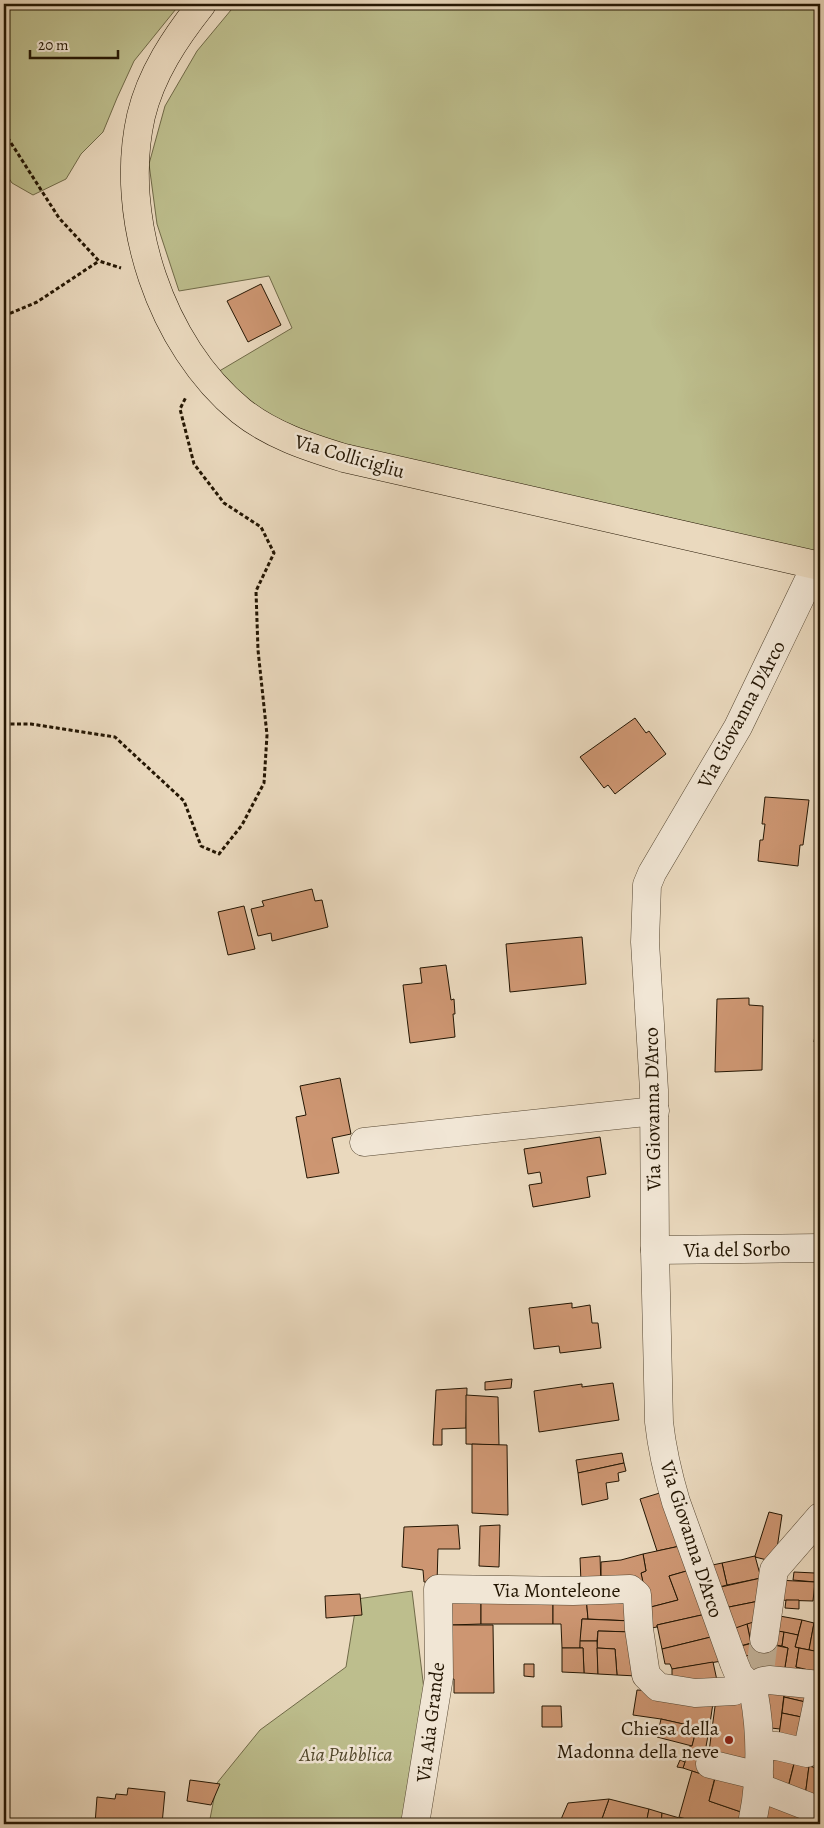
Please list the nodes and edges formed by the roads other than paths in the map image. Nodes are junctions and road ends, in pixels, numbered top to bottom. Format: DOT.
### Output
graph roads {
  1 [pos="202,4"];
  2 [pos="818,566"];
  3 [pos="655,1111"];
  4 [pos="364,1142"];
  5 [pos="820,1248"];
  6 [pos="654,1250"];
  7 [pos="820,1517"];
  8 [pos="438,1589"];
  9 [pos="764,1639"];
  10 [pos="755,1680"];
  11 [pos="820,1685"];
  12 [pos="820,1691"];
  13 [pos="760,1746"];
  14 [pos="710,1764"];
  15 [pos="758,1782"];
  16 [pos="820,1811"];
  17 [pos="416,1824"];
  18 [pos="752,1824"];
  1 -- 2 [label="main road, Via Collicigliu"];
  2 -- 3 [label="street, Via Giovanna D'Arco"];
  3 -- 4 [label="street"];
  3 -- 6 [label="street, Via Giovanna D'Arco"];
  5 -- 6 [label="street, Via del Sorbo"];
  6 -- 10 [label="street, Via Giovanna D'Arco"];
  7 -- 9 [label="street"];
  8 -- 10 [label="street, Via Monteleone"];
  8 -- 17 [label="street, Via Aia Grande"];
  10 -- 11 [label="street"];
  10 -- 13 [label="street, Via Giovanna D'Arco"];
  12 -- 13 [label="street"];
  13 -- 15 [label="street, Via Giovanna D'Arco"];
  14 -- 15 [label="street"];
  15 -- 16 [label="street"];
  15 -- 18 [label="street, Via Giovanna D'Arco"];
}
